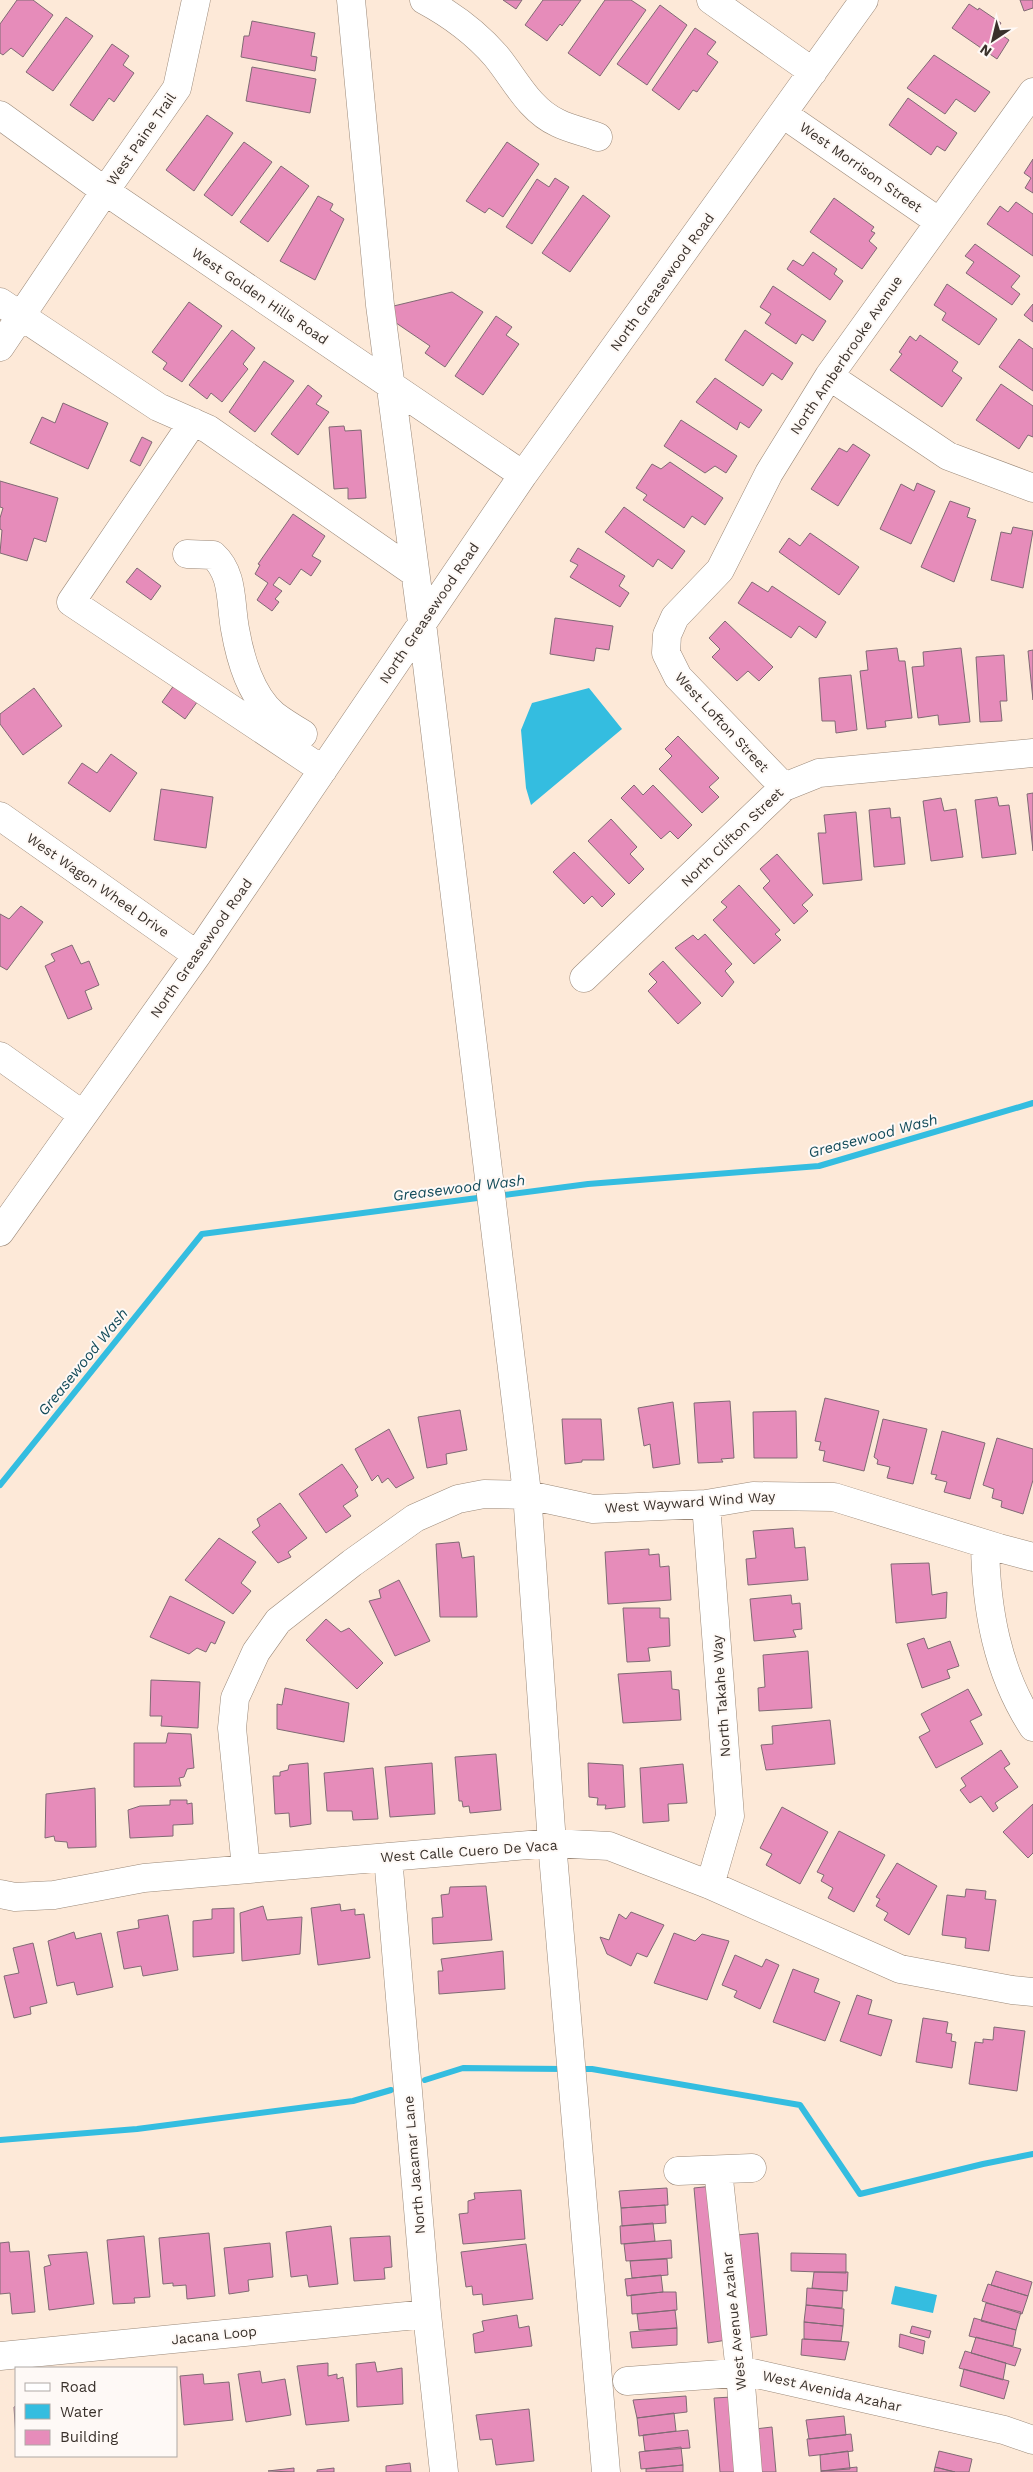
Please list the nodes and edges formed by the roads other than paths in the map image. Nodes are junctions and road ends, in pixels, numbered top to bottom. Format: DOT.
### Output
graph roads {
  1 [pos="196,0"];
  2 [pos="351,0"];
  3 [pos="424,0"];
  4 [pos="711,0"];
  5 [pos="864,0"];
  6 [pos="813,72"];
  7 [pos="1033,92"];
  8 [pos="783,114"];
  9 [pos="0,115"];
  10 [pos="598,137"];
  11 [pos="105,191"];
  12 [pos="938,221"];
  13 [pos="10,309"];
  14 [pos="0,347"];
  15 [pos="829,376"];
  16 [pos="391,385"];
  17 [pos="193,422"];
  18 [pos="523,475"];
  19 [pos="1033,488"];
  20 [pos="187,554"];
  21 [pos="415,573"];
  22 [pos="422,623"];
  23 [pos="660,648"];
  24 [pos="1033,753"];
  25 [pos="328,762"];
  26 [pos="784,787"];
  27 [pos="0,816"];
  28 [pos="197,955"];
  29 [pos="584,978"];
  30 [pos="0,1056"];
  31 [pos="83,1115"];
  32 [pos="0,1232"];
  33 [pos="528,1495"];
  34 [pos="706,1504"];
  35 [pos="985,1544"];
  36 [pos="1033,1557"];
  37 [pos="1033,1727"];
  38 [pos="552,1843"];
  39 [pos="388,1857"];
  40 [pos="246,1868"];
  41 [pos="710,1884"];
  42 [pos="0,1894"];
  43 [pos="1033,1992"];
  44 [pos="752,2168"];
  45 [pos="718,2170"];
  46 [pos="678,2172"];
  47 [pos="428,2314"];
  48 [pos="0,2356"];
  49 [pos="740,2372"];
  50 [pos="627,2381"];
  51 [pos="1033,2440"];
  52 [pos="444,2472"];
  53 [pos="606,2472"];
  54 [pos="748,2472"];
  1 -- 11 [label="street, West Paine Trail"];
  2 -- 16 [label="street"];
  3 -- 10 [label="street"];
  4 -- 6 [label="street"];
  5 -- 6 [label="street, North Greasewood Road"];
  6 -- 8 [label="street, North Greasewood Road"];
  7 -- 12 [label="street, North Amberbrooke Avenue"];
  8 -- 12 [label="street, West Morrison Street"];
  8 -- 18 [label="street, North Greasewood Road"];
  9 -- 11 [label="street, West Golden Hills Road"];
  11 -- 13 [label="street, West Paine Trail"];
  11 -- 16 [label="street, West Golden Hills Road"];
  12 -- 15 [label="street, North Amberbrooke Avenue"];
  13 -- 14 [label="street, West Paine Trail"];
  13 -- 17 [label="street"];
  15 -- 19 [label="street"];
  15 -- 23 [label="street, North Amberbrooke Avenue"];
  16 -- 18 [label="street, West Golden Hills Road"];
  16 -- 21 [label="street"];
  17 -- 21 [label="street"];
  17 -- 25 [label="street"];
  18 -- 22 [label="street, North Greasewood Road"];
  20 -- 25 [label="street"];
  21 -- 22 [label="street"];
  22 -- 25 [label="street, North Greasewood Road"];
  22 -- 33 [label="street"];
  23 -- 26 [label="street, West Lofton Street"];
  24 -- 26 [label="street, North Clifton Street"];
  25 -- 28 [label="street, North Greasewood Road"];
  26 -- 29 [label="street, North Clifton Street"];
  27 -- 28 [label="street, West Wagon Wheel Drive"];
  28 -- 31 [label="street, North Greasewood Road"];
  30 -- 31 [label="street"];
  31 -- 32 [label="street, North Greasewood Road"];
  33 -- 34 [label="street, West Wayward Wind Way"];
  33 -- 38 [label="street"];
  33 -- 40 [label="street, West Wayward Wind Way"];
  34 -- 35 [label="street, West Wayward Wind Way"];
  34 -- 41 [label="street, North Takahe Way"];
  35 -- 36 [label="street, West Wayward Wind Way"];
  35 -- 37 [label="street"];
  38 -- 39 [label="street, West Calle Cuero De Vaca"];
  38 -- 41 [label="street, West Calle Cuero De Vaca"];
  38 -- 53 [label="street"];
  39 -- 40 [label="street, West Calle Cuero De Vaca"];
  39 -- 47 [label="street, North Jacamar Lane"];
  40 -- 42 [label="street, West Calle Cuero De Vaca"];
  41 -- 43 [label="street, West Calle Cuero De Vaca"];
  44 -- 45 [label="street"];
  45 -- 46 [label="street"];
  45 -- 49 [label="street, West Avenue Azahar"];
  47 -- 48 [label="street, Jacana Loop"];
  47 -- 52 [label="street, North Jacamar Lane"];
  49 -- 50 [label="street, West Avenida Azahar"];
  49 -- 51 [label="street, West Avenida Azahar"];
  49 -- 54 [label="street, West Avenue Azahar"];
}
